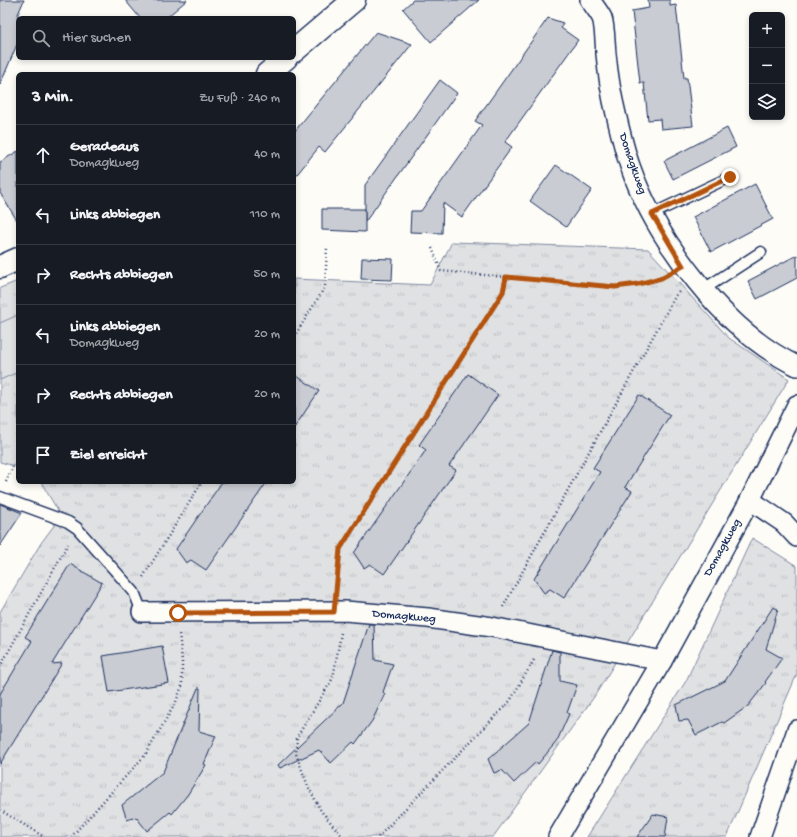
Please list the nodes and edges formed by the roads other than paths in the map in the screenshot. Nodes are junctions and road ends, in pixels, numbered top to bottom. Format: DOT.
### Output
graph roads {
  1 [pos="354,0"];
  2 [pos="590,0"];
  3 [pos="296,49"];
  4 [pos="284,60"];
  5 [pos="269,72"];
  6 [pos="730,177"];
  7 [pos="652,214"];
  8 [pos="761,252"];
  9 [pos="16,260"];
  10 [pos="0,267"];
  11 [pos="694,278"];
  12 [pos="797,366"];
  13 [pos="797,405"];
  14 [pos="0,497"];
  15 [pos="750,500"];
  16 [pos="797,537"];
  17 [pos="142,612"];
  18 [pos="662,660"];
  19 [pos="797,730"];
  20 [pos="558,837"];
  21 [pos="760,837"];
  1 -- 3 [label="street"];
  2 -- 7 [label="street, Domagkweg"];
  4 -- 5 [label="street"];
  6 -- 7 [label="lane"];
  7 -- 11 [label="street, Domagkweg"];
  8 -- 11 [label="lane"];
  9 -- 10 [label="street"];
  11 -- 12 [label="street, Domagkweg"];
  13 -- 15 [label="street, Domagkweg"];
  14 -- 17 [label="lane"];
  15 -- 16 [label="street"];
  15 -- 18 [label="street, Domagkweg"];
  17 -- 18 [label="street, Domagkweg"];
  18 -- 20 [label="street, Domagkweg"];
  19 -- 21 [label="street"];
}
